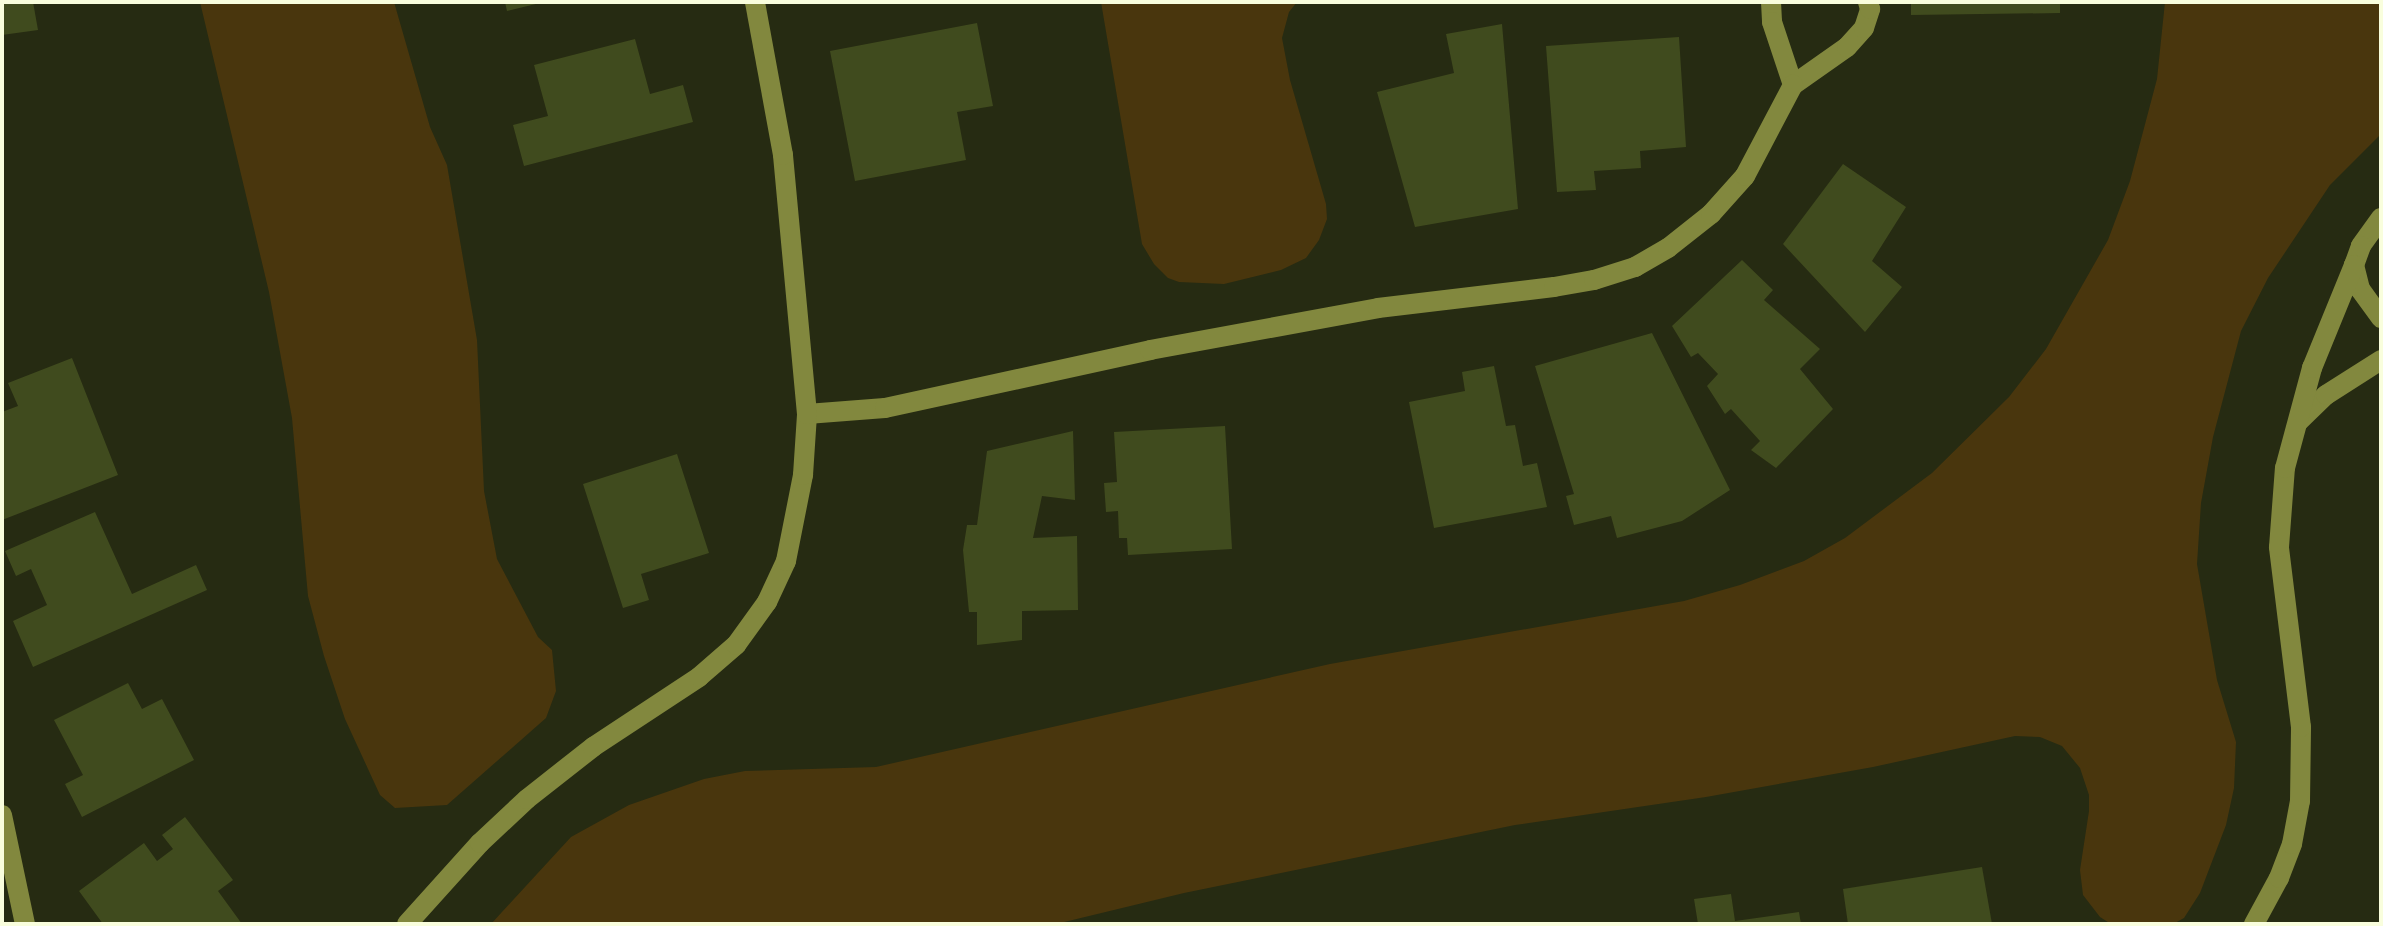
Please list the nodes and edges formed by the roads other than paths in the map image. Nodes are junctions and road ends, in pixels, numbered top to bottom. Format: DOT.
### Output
graph roads {
  1 [pos="755,2"];
  2 [pos="1771,2"];
  3 [pos="1868,2"];
  4 [pos="1793,85"];
  5 [pos="2381,218"];
  6 [pos="2354,265"];
  7 [pos="2381,318"];
  8 [pos="2381,360"];
  9 [pos="807,414"];
  10 [pos="2298,422"];
  11 [pos="2,815"];
  12 [pos="25,924"];
  13 [pos="407,924"];
  14 [pos="2254,924"];
  1 -- 9 [label="street"];
  2 -- 4 [label="street"];
  3 -- 4 [label="street"];
  4 -- 9 [label="street"];
  5 -- 6 [label="street"];
  6 -- 7 [label="street"];
  6 -- 10 [label="street"];
  8 -- 10 [label="street"];
  9 -- 13 [label="street"];
  10 -- 14 [label="street"];
  11 -- 12 [label="street"];
}
